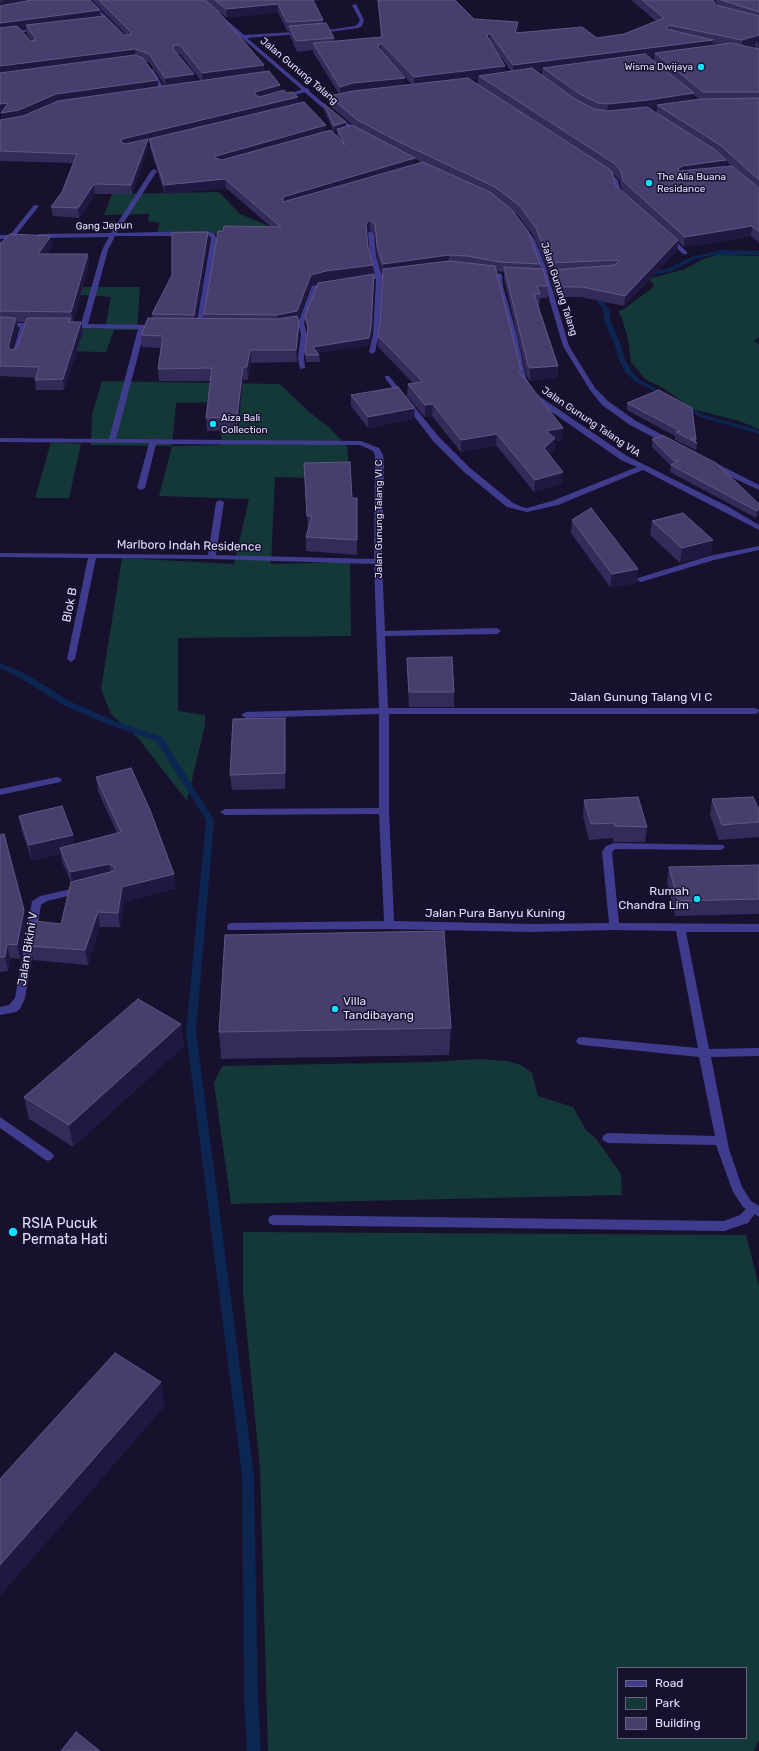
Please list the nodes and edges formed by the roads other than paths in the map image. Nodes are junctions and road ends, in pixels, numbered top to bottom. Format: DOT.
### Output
graph roads {
  1 [pos="87,0"];
  2 [pos="200,0"];
  3 [pos="354,5"];
  4 [pos="108,21"];
  5 [pos="101,22"];
  6 [pos="43,28"];
  7 [pos="20,31"];
  8 [pos="118,32"];
  9 [pos="0,34"];
  10 [pos="24,36"];
  11 [pos="243,37"];
  12 [pos="148,65"];
  13 [pos="172,90"];
  14 [pos="307,90"];
  15 [pos="164,91"];
  16 [pos="157,92"];
  17 [pos="272,99"];
  18 [pos="322,102"];
  19 [pos="312,104"];
  20 [pos="354,130"];
  21 [pos="346,132"];
  22 [pos="364,136"];
  23 [pos="598,167"];
  24 [pos="154,170"];
  25 [pos="628,202"];
  26 [pos="36,206"];
  27 [pos="519,222"];
  28 [pos="371,233"];
  29 [pos="663,233"];
  30 [pos="112,236"];
  31 [pos="0,237"];
  32 [pos="13,237"];
  33 [pos="0,252"];
  34 [pos="686,253"];
  35 [pos="401,274"];
  36 [pos="499,275"];
  37 [pos="537,276"];
  38 [pos="552,276"];
  39 [pos="379,277"];
  40 [pos="544,277"];
  41 [pos="356,280"];
  42 [pos="334,283"];
  43 [pos="301,323"];
  44 [pos="0,325"];
  45 [pos="24,325"];
  46 [pos="47,325"];
  47 [pos="62,326"];
  48 [pos="84,326"];
  49 [pos="292,326"];
  50 [pos="142,327"];
  51 [pos="164,327"];
  52 [pos="207,327"];
  53 [pos="372,352"];
  54 [pos="14,358"];
  55 [pos="302,368"];
  56 [pos="387,377"];
  57 [pos="0,440"];
  58 [pos="112,440"];
  59 [pos="153,441"];
  60 [pos="676,445"];
  61 [pos="710,463"];
  62 [pos="642,468"];
  63 [pos="141,488"];
  64 [pos="759,488"];
  65 [pos="220,502"];
  66 [pos="759,528"];
  67 [pos="759,548"];
  68 [pos="0,555"];
  69 [pos="92,556"];
  70 [pos="212,557"];
  71 [pos="378,562"];
  72 [pos="641,580"];
  73 [pos="498,631"];
  74 [pos="381,634"];
  75 [pos="71,659"];
  76 [pos="755,711"];
  77 [pos="384,712"];
  78 [pos="246,715"];
  79 [pos="57,780"];
  80 [pos="0,792"];
  81 [pos="225,812"];
  82 [pos="384,812"];
  83 [pos="720,847"];
  84 [pos="89,888"];
  85 [pos="389,925"];
  86 [pos="614,926"];
  87 [pos="232,927"];
  88 [pos="680,928"];
  89 [pos="759,928"];
  90 [pos="0,1011"];
  91 [pos="582,1041"];
  92 [pos="759,1052"];
  93 [pos="704,1053"];
  94 [pos="0,1122"];
  95 [pos="608,1138"];
  96 [pos="722,1141"];
  97 [pos="48,1156"];
  98 [pos="756,1210"];
  99 [pos="274,1220"];
  1 -- 4 [label="street"];
  2 -- 11 [label="street, Jalan Gunung Talang"];
  3 -- 11 [label="street"];
  4 -- 5 [label="street"];
  4 -- 8 [label="street"];
  6 -- 7 [label="street"];
  7 -- 9 [label="street"];
  7 -- 10 [label="street"];
  11 -- 14 [label="street, Jalan Gunung Talang"];
  12 -- 15 [label="street"];
  13 -- 15 [label="street"];
  14 -- 17 [label="street"];
  14 -- 18 [label="street, Jalan Gunung Talang"];
  15 -- 16 [label="street"];
  18 -- 19 [label="street"];
  18 -- 20 [label="street, Jalan Gunung Talang"];
  20 -- 21 [label="street"];
  20 -- 22 [label="street, Jalan Gunung Talang"];
  23 -- 25 [label="street"];
  24 -- 30 [label="street"];
  26 -- 32 [label="street"];
  27 -- 40 [label="street, Jalan Gunung Talang"];
  28 -- 39 [label="street"];
  29 -- 34 [label="street"];
  30 -- 32 [label="street, Gang Jepun"];
  30 -- 48 [label="street"];
  30 -- 52 [label="street, Gang Jepun"];
  31 -- 32 [label="street, Gang Jepun"];
  32 -- 33 [label="street"];
  35 -- 39 [label="street"];
  36 -- 62 [label="street, Jalan Gunung Talang VIA"];
  37 -- 40 [label="street"];
  38 -- 40 [label="street"];
  39 -- 41 [label="street"];
  39 -- 53 [label="street"];
  40 -- 60 [label="street, Jalan Gunung Talang"];
  42 -- 43 [label="street"];
  43 -- 49 [label="street"];
  43 -- 55 [label="street"];
  44 -- 45 [label="street"];
  45 -- 46 [label="street"];
  45 -- 54 [label="street"];
  47 -- 48 [label="street"];
  48 -- 50 [label="street"];
  50 -- 51 [label="street"];
  50 -- 58 [label="street"];
  56 -- 62 [label="street, Jalan Gunung Talang VIA"];
  57 -- 58 [label="street, Jalan Gunung Talang VI C"];
  58 -- 59 [label="street, Jalan Gunung Talang VI C"];
  59 -- 63 [label="street"];
  59 -- 71 [label="street, Jalan Gunung Talang VI C"];
  61 -- 64 [label="street"];
  62 -- 66 [label="street, Jalan Gunung Talang VIA"];
  65 -- 70 [label="street"];
  67 -- 72 [label="street"];
  68 -- 69 [label="street, Marlboro Indah Residence"];
  69 -- 70 [label="street, Marlboro Indah Residence"];
  69 -- 75 [label="street, Blok B"];
  70 -- 71 [label="street, Marlboro Indah Residence"];
  71 -- 74 [label="street, Jalan Gunung Talang VI C"];
  73 -- 74 [label="street"];
  74 -- 77 [label="street, Jalan Gunung Talang VI C"];
  76 -- 77 [label="street, Jalan Gunung Talang VI C"];
  77 -- 78 [label="street, Jalan Gunung Talang VI C"];
  77 -- 82 [label="street, Jalan Gunung Talang VI C"];
  79 -- 80 [label="street"];
  81 -- 82 [label="street"];
  82 -- 85 [label="street, Jalan Gunung Talang VI C"];
  83 -- 86 [label="street"];
  84 -- 90 [label="street, Jalan Bikini V"];
  85 -- 86 [label="street, Jalan Pura Banyu Kuning"];
  85 -- 87 [label="street, Jalan Pura Banyu Kuning"];
  86 -- 88 [label="street, Jalan Pura Banyu Kuning"];
  88 -- 89 [label="street, Jalan Pura Banyu Kuning"];
  88 -- 93 [label="street"];
  91 -- 93 [label="street"];
  92 -- 93 [label="street"];
  93 -- 96 [label="street"];
  94 -- 97 [label="street"];
  95 -- 96 [label="street"];
  96 -- 98 [label="street"];
  98 -- 99 [label="street"];
}
